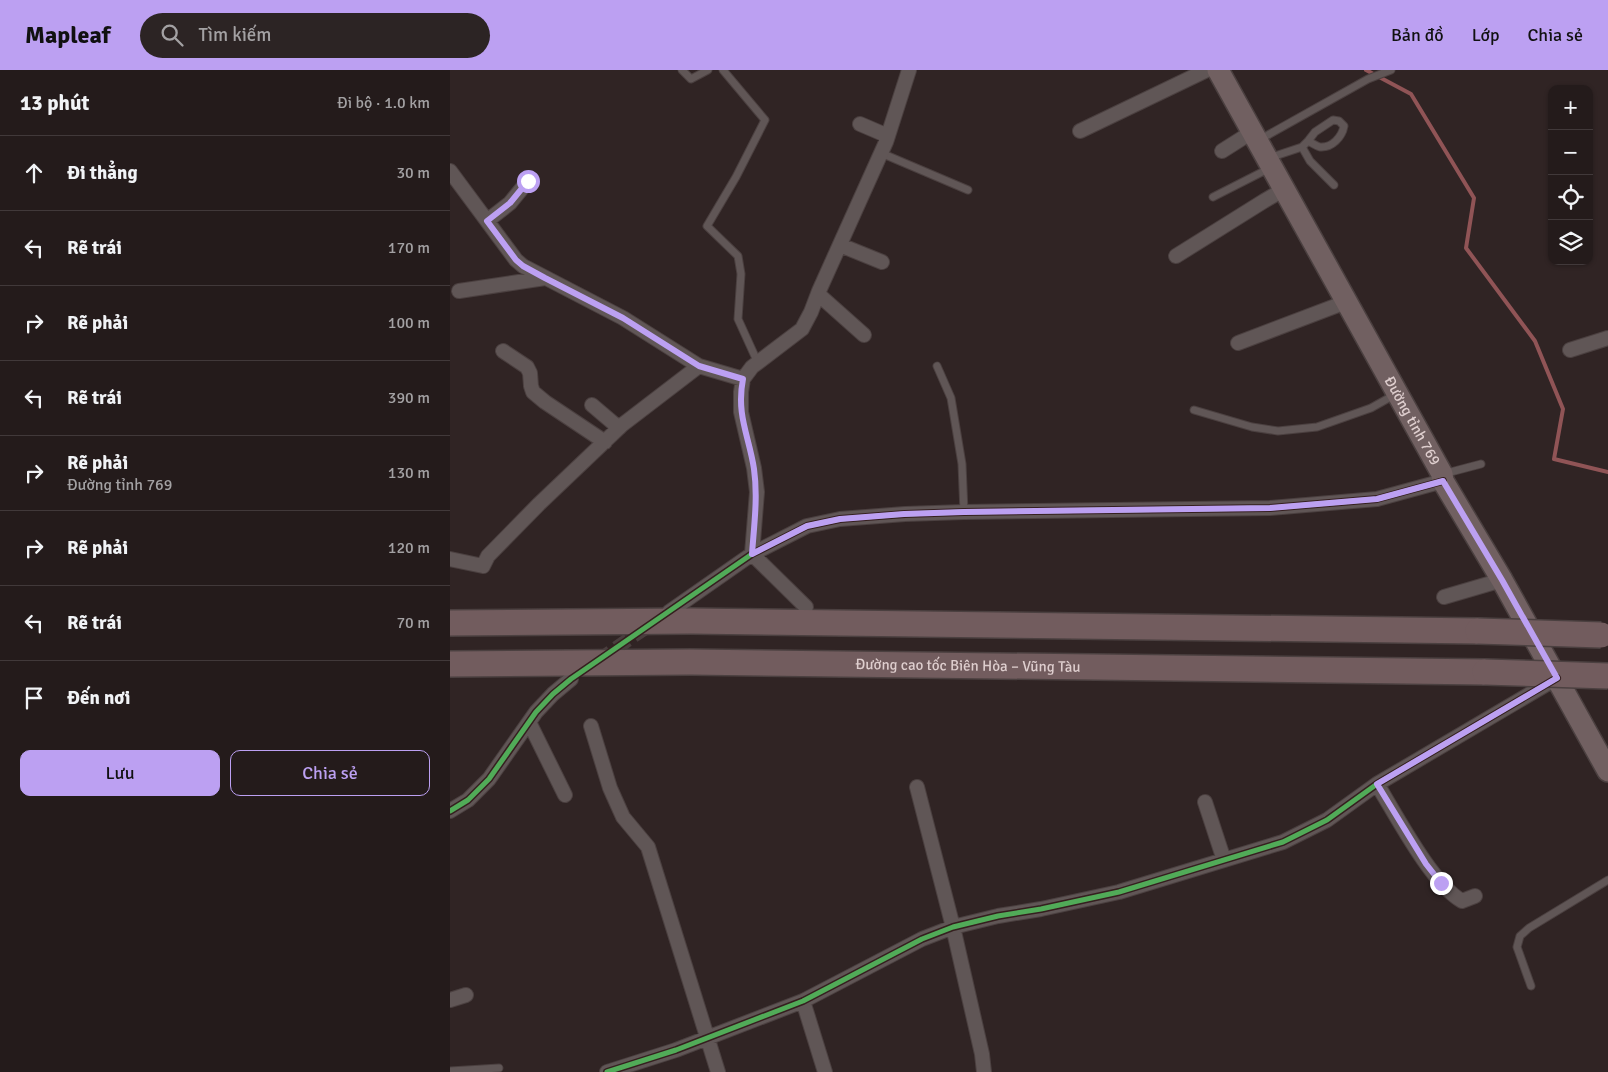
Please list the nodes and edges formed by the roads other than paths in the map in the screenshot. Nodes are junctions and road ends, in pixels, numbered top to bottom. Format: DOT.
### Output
graph roads {
  1 [pos="682,70"];
  2 [pos="708,70"];
  3 [pos="723,70"];
  4 [pos="909,70"];
  5 [pos="1206,70"];
  6 [pos="1218,70"];
  7 [pos="1387,71"];
  8 [pos="860,124"];
  9 [pos="1080,131"];
  10 [pos="888,136"];
  11 [pos="1308,141"];
  12 [pos="1302,147"];
  13 [pos="1262,150"];
  14 [pos="1222,151"];
  15 [pos="881,153"];
  16 [pos="450,171"];
  17 [pos="528,181"];
  18 [pos="1334,185"];
  19 [pos="968,190"];
  20 [pos="1283,190"];
  21 [pos="1212,197"];
  22 [pos="487,221"];
  23 [pos="840,245"];
  24 [pos="1176,256"];
  25 [pos="882,262"];
  26 [pos="545,278"];
  27 [pos="459,291"];
  28 [pos="818,294"];
  29 [pos="1346,302"];
  30 [pos="864,335"];
  31 [pos="1608,338"];
  32 [pos="1238,343"];
  33 [pos="1570,350"];
  34 [pos="503,351"];
  35 [pos="758,363"];
  36 [pos="699,366"];
  37 [pos="937,366"];
  38 [pos="743,379"];
  39 [pos="1397,394"];
  40 [pos="592,405"];
  41 [pos="1194,410"];
  42 [pos="619,428"];
  43 [pos="604,442"];
  44 [pos="1482,464"];
  45 [pos="1443,478"];
  46 [pos="964,512"];
  47 [pos="752,554"];
  48 [pos="450,559"];
  49 [pos="1502,580"];
  50 [pos="1444,597"];
  51 [pos="806,607"];
  52 [pos="668,612"];
  53 [pos="450,623"];
  54 [pos="1605,635"];
  55 [pos="450,664"];
  56 [pos="1608,676"];
  57 [pos="1557,678"];
  58 [pos="571,679"];
  59 [pos="529,722"];
  60 [pos="592,726"];
  61 [pos="1608,771"];
  62 [pos="1377,784"];
  63 [pos="917,787"];
  64 [pos="565,795"];
  65 [pos="1205,802"];
  66 [pos="450,811"];
  67 [pos="1224,860"];
  68 [pos="1608,880"];
  69 [pos="1475,896"];
  70 [pos="952,927"];
  71 [pos="1531,986"];
  72 [pos="466,995"];
  73 [pos="450,1000"];
  74 [pos="803,1001"];
  75 [pos="708,1037"];
  76 [pos="499,1068"];
  77 [pos="450,1071"];
  78 [pos="610,1071"];
  79 [pos="718,1072"];
  80 [pos="825,1072"];
  81 [pos="984,1072"];
  1 -- 2 [label="lane"];
  3 -- 35 [label="lane"];
  4 -- 10 [label="street"];
  5 -- 9 [label="street"];
  6 -- 13 [label="main road, Đường tỉnh 769"];
  7 -- 13 [label="lane"];
  8 -- 10 [label="street"];
  10 -- 15 [label="street"];
  11 -- 11 [label="lane"];
  11 -- 12 [label="lane"];
  12 -- 13 [label="lane"];
  12 -- 18 [label="lane"];
  13 -- 14 [label="street"];
  13 -- 20 [label="main road, Đường tỉnh 769"];
  13 -- 21 [label="lane"];
  15 -- 19 [label="lane"];
  15 -- 23 [label="street"];
  16 -- 22 [label="street"];
  17 -- 22 [label="street"];
  20 -- 24 [label="street"];
  20 -- 29 [label="main road, Đường tỉnh 769"];
  22 -- 26 [label="street"];
  23 -- 25 [label="street"];
  23 -- 28 [label="street"];
  26 -- 27 [label="street"];
  26 -- 36 [label="street"];
  28 -- 30 [label="street"];
  28 -- 35 [label="street"];
  29 -- 32 [label="street"];
  29 -- 39 [label="main road, Đường tỉnh 769"];
  31 -- 33 [label="street"];
  34 -- 43 [label="street"];
  35 -- 38 [label="street"];
  36 -- 38 [label="street"];
  36 -- 42 [label="street"];
  37 -- 46 [label="lane"];
  38 -- 47 [label="street"];
  39 -- 41 [label="lane"];
  39 -- 45 [label="main road, Đường tỉnh 769"];
  40 -- 42 [label="street"];
  42 -- 43 [label="street"];
  43 -- 48 [label="street"];
  44 -- 45 [label="lane"];
  45 -- 46 [label="street"];
  45 -- 49 [label="main road, Đường tỉnh 769"];
  46 -- 47 [label="street"];
  47 -- 51 [label="street"];
  47 -- 52 [label="street"];
  49 -- 50 [label="street"];
  49 -- 57 [label="main road, Đường tỉnh 769"];
  53 -- 54 [label="highway, bridge"];
  55 -- 56 [label="highway, Đường cao tốc Biên Hòa – Vũng Tàu, bridge"];
  57 -- 61 [label="main road, Đường tỉnh 769"];
  57 -- 62 [label="street"];
  58 -- 59 [label="street"];
  59 -- 64 [label="street"];
  59 -- 66 [label="street"];
  60 -- 75 [label="street"];
  62 -- 67 [label="street"];
  62 -- 69 [label="street"];
  63 -- 70 [label="street"];
  65 -- 67 [label="street"];
  67 -- 70 [label="street"];
  68 -- 71 [label="lane"];
  70 -- 74 [label="street"];
  70 -- 81 [label="street"];
  72 -- 73 [label="street"];
  74 -- 75 [label="street"];
  74 -- 80 [label="street"];
  75 -- 78 [label="street"];
  75 -- 79 [label="street"];
  76 -- 77 [label="lane"];
}
